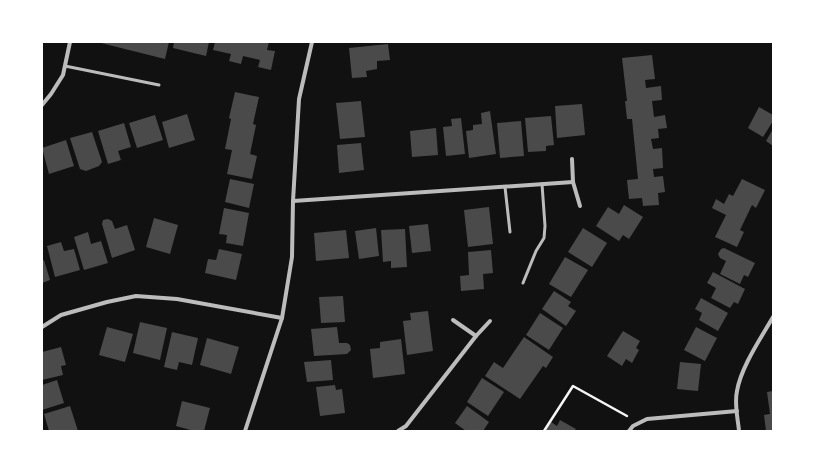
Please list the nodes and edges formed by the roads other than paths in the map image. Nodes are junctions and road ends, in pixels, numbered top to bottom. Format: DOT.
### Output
graph roads {
  1 [pos="70,42"];
  2 [pos="312,42"];
  3 [pos="65,66"];
  4 [pos="159,85"];
  5 [pos="42,104"];
  6 [pos="572,158"];
  7 [pos="573,182"];
  8 [pos="542,184"];
  9 [pos="505,187"];
  10 [pos="293,201"];
  11 [pos="580,206"];
  12 [pos="510,232"];
  13 [pos="523,283"];
  14 [pos="773,317"];
  15 [pos="282,318"];
  16 [pos="453,320"];
  17 [pos="490,321"];
  18 [pos="42,327"];
  19 [pos="476,336"];
  20 [pos="737,411"];
  21 [pos="245,431"];
  22 [pos="398,431"];
  23 [pos="628,431"];
  24 [pos="739,431"];
  1 -- 3 [label="street"];
  2 -- 10 [label="street"];
  3 -- 4 [label="lane"];
  3 -- 5 [label="street"];
  6 -- 7 [label="street"];
  7 -- 8 [label="street"];
  7 -- 11 [label="street"];
  8 -- 9 [label="street"];
  8 -- 13 [label="lane"];
  9 -- 10 [label="street"];
  9 -- 12 [label="lane"];
  10 -- 15 [label="street"];
  14 -- 20 [label="street"];
  15 -- 18 [label="street"];
  15 -- 21 [label="street"];
  16 -- 19 [label="street"];
  17 -- 19 [label="street"];
  19 -- 22 [label="street"];
  20 -- 23 [label="street"];
  20 -- 24 [label="street"];
}
